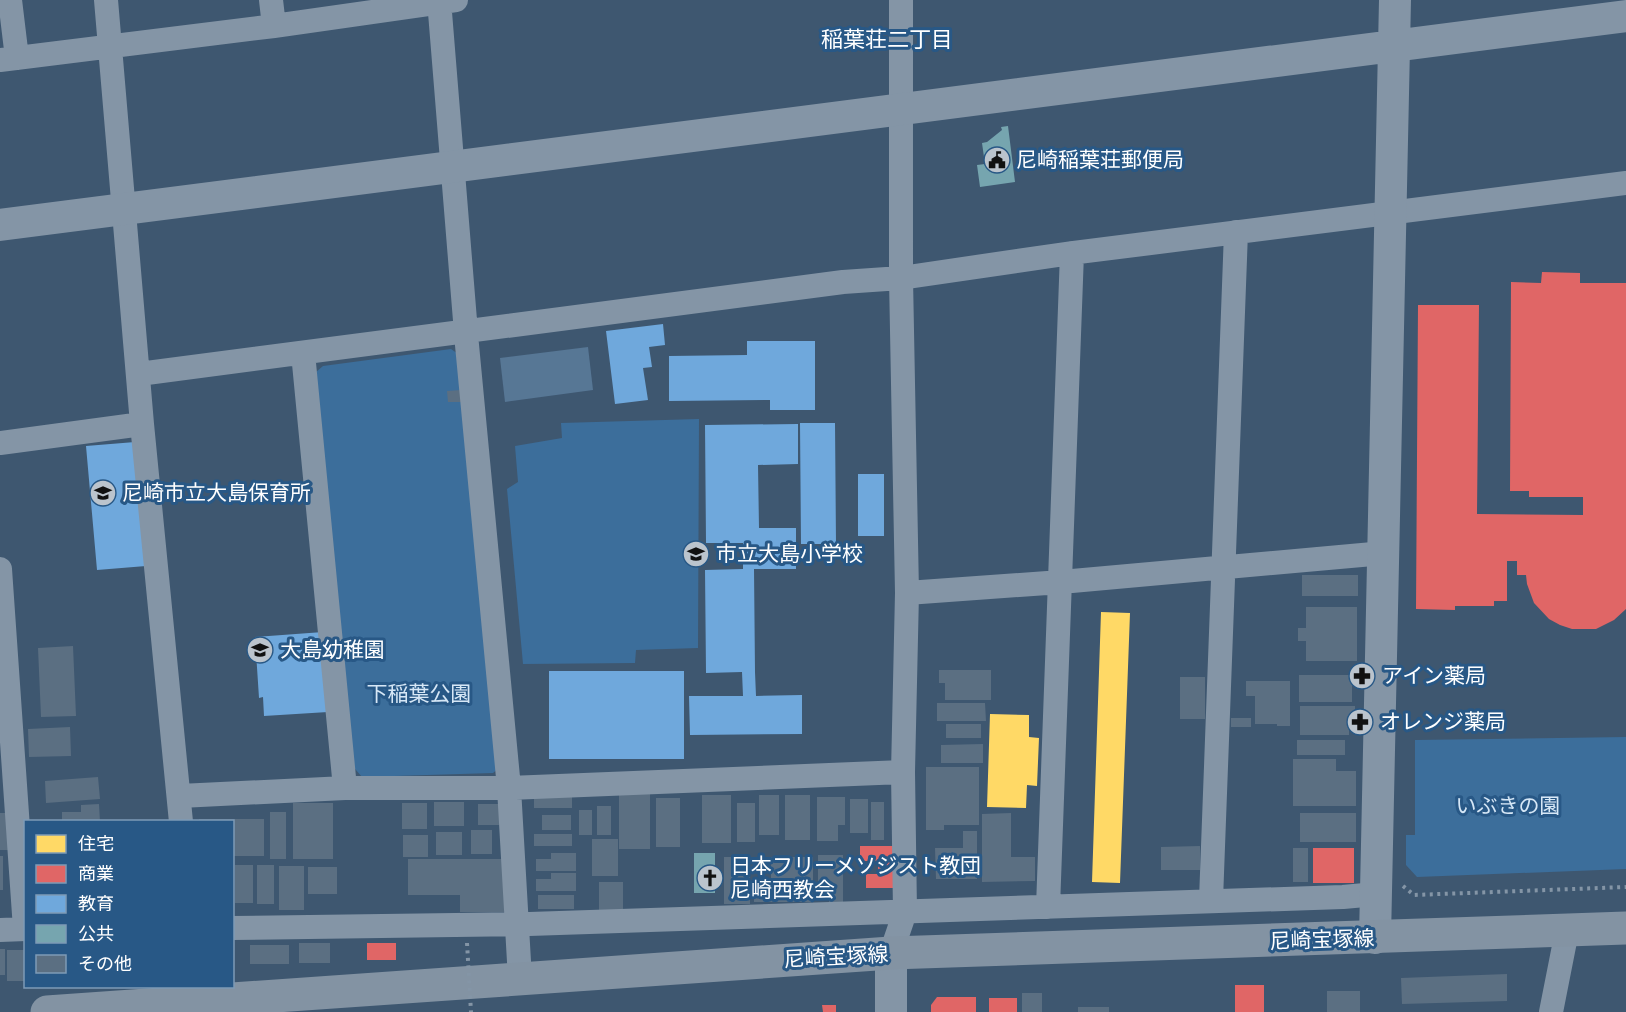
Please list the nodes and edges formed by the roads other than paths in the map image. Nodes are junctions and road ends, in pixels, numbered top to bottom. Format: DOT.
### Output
graph roads {
  1 [pos="10,0"];
  2 [pos="106,0"];
  3 [pos="271,0"];
  4 [pos="901,0"];
  5 [pos="1395,0"];
  6 [pos="444,1"];
  7 [pos="1626,16"];
  8 [pos="274,26"];
  9 [pos="1394,45"];
  10 [pos="110,46"];
  11 [pos="8,59"];
  12 [pos="902,110"];
  13 [pos="453,168"];
  14 [pos="1626,183"];
  15 [pos="123,210"];
  16 [pos="1391,211"];
  17 [pos="0,225"];
  18 [pos="1236,232"];
  19 [pos="1072,253"];
  20 [pos="901,278"];
  21 [pos="466,331"];
  22 [pos="303,353"];
  23 [pos="139,374"];
  24 [pos="142,423"];
  25 [pos="0,443"];
  26 [pos="1384,554"];
  27 [pos="1224,567"];
  28 [pos="0,569"];
  29 [pos="1061,582"];
  30 [pos="907,594"];
  31 [pos="903,772"];
  32 [pos="345,788"];
  33 [pos="509,788"];
  34 [pos="180,796"];
  35 [pos="182,820"];
  36 [pos="1388,888"];
  37 [pos="1212,900"];
  38 [pos="1048,907"];
  39 [pos="905,912"];
  40 [pos="24,915"];
  41 [pos="518,924"];
  42 [pos="234,928"];
  43 [pos="1626,928"];
  44 [pos="24,929"];
  45 [pos="0,930"];
  46 [pos="1567,931"];
  47 [pos="1375,938"];
  48 [pos="891,953"];
  49 [pos="520,979"];
  50 [pos="130,1009"];
  51 [pos="47,1012"];
  52 [pos="891,1012"];
  53 [pos="1551,1012"];
  1 -- 11 [label="street"];
  2 -- 10 [label="street"];
  3 -- 8 [label="street"];
  4 -- 12 [label="street"];
  5 -- 9 [label="street"];
  6 -- 8 [label="street"];
  6 -- 13 [label="street"];
  7 -- 9 [label="street"];
  8 -- 10 [label="street"];
  9 -- 12 [label="street"];
  9 -- 16 [label="street"];
  10 -- 11 [label="street"];
  10 -- 15 [label="street"];
  12 -- 13 [label="street"];
  12 -- 20 [label="street"];
  13 -- 15 [label="street"];
  13 -- 21 [label="street"];
  14 -- 16 [label="street"];
  15 -- 17 [label="street"];
  15 -- 23 [label="street"];
  16 -- 18 [label="street"];
  16 -- 26 [label="street"];
  18 -- 19 [label="street"];
  18 -- 27 [label="street"];
  19 -- 20 [label="street"];
  19 -- 29 [label="street"];
  20 -- 21 [label="street"];
  20 -- 30 [label="street"];
  21 -- 22 [label="street"];
  21 -- 33 [label="street"];
  22 -- 23 [label="street"];
  22 -- 32 [label="street"];
  23 -- 24 [label="street"];
  24 -- 25 [label="street"];
  24 -- 34 [label="street"];
  26 -- 27 [label="street"];
  26 -- 36 [label="street"];
  27 -- 29 [label="street"];
  27 -- 37 [label="street"];
  28 -- 40 [label="street"];
  29 -- 30 [label="street"];
  29 -- 38 [label="street"];
  30 -- 31 [label="street"];
  31 -- 33 [label="street"];
  31 -- 39 [label="street"];
  32 -- 33 [label="street"];
  32 -- 34 [label="street"];
  33 -- 41 [label="street"];
  34 -- 35 [label="street"];
  36 -- 37 [label="street"];
  36 -- 47 [label="street"];
  37 -- 38 [label="street"];
  38 -- 39 [label="street"];
  39 -- 41 [label="street"];
  39 -- 48 [label="street"];
  41 -- 42 [label="street"];
  41 -- 49 [label="street"];
  43 -- 46 [label="main road, 尼崎宝塚線"];
  44 -- 45 [label="street"];
  46 -- 47 [label="main road, 尼崎宝塚線"];
  46 -- 53 [label="street"];
  47 -- 48 [label="main road, 尼崎宝塚線"];
  48 -- 49 [label="main road, 尼崎宝塚線"];
  48 -- 52 [label="street"];
  49 -- 50 [label="main road, 尼崎宝塚線"];
  50 -- 51 [label="main road, 尼崎宝塚線"];
}
